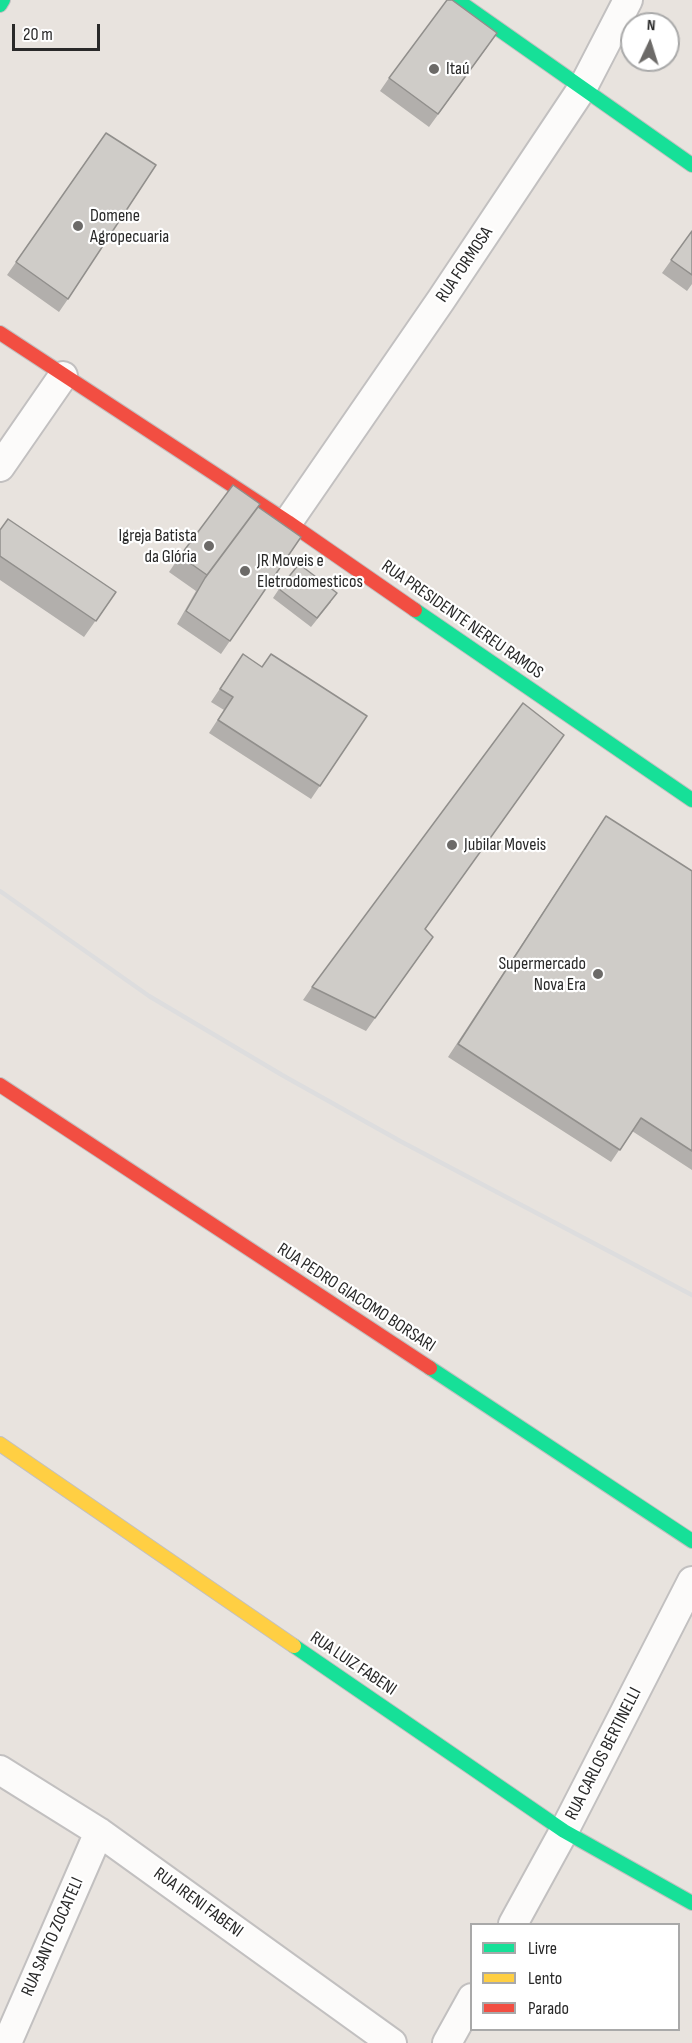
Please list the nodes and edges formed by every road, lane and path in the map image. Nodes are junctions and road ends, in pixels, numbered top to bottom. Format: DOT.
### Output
graph roads {
  1 [pos="3,0"];
  2 [pos="457,0"];
  3 [pos="628,0"];
  4 [pos="0,5"];
  5 [pos="584,87"];
  6 [pos="692,165"];
  7 [pos="0,333"];
  8 [pos="63,376"];
  9 [pos="0,467"];
  10 [pos="288,522"];
  11 [pos="692,800"];
  12 [pos="0,1084"];
  13 [pos="0,1444"];
  14 [pos="692,1541"];
  15 [pos="692,1581"];
  16 [pos="0,1770"];
  17 [pos="564,1831"];
  18 [pos="99,1832"];
  19 [pos="692,1904"];
  20 [pos="514,1923"];
  21 [pos="470,2000"];
  22 [pos="361,2034"];
  23 [pos="7,2043"];
  24 [pos="392,2043"];
  25 [pos="447,2043"];
  1 -- 4 [label="street"];
  2 -- 5 [label="street"];
  3 -- 5 [label="street, RUA FORMOSA"];
  5 -- 6 [label="street"];
  5 -- 10 [label="street, RUA FORMOSA"];
  7 -- 8 [label="street, RUA PRESIDENTE NEREU RAMOS"];
  8 -- 9 [label="street"];
  8 -- 10 [label="street, RUA PRESIDENTE NEREU RAMOS"];
  10 -- 11 [label="street, RUA PRESIDENTE NEREU RAMOS"];
  12 -- 14 [label="street, RUA PEDRO GIACOMO BORSARI"];
  13 -- 17 [label="street, RUA LUIZ FABENI"];
  15 -- 17 [label="street, RUA CARLOS BERTINELLI"];
  16 -- 18 [label="street, RUA IRENI FABENI"];
  17 -- 19 [label="street, RUA LUIZ FABENI"];
  17 -- 20 [label="street, RUA CARLOS BERTINELLI"];
  18 -- 22 [label="street, RUA IRENI FABENI"];
  18 -- 23 [label="street, RUA SANTO ZOCATELI"];
  21 -- 25 [label="street"];
  22 -- 24 [label="street, RUA IRENI FABENI"];
}
